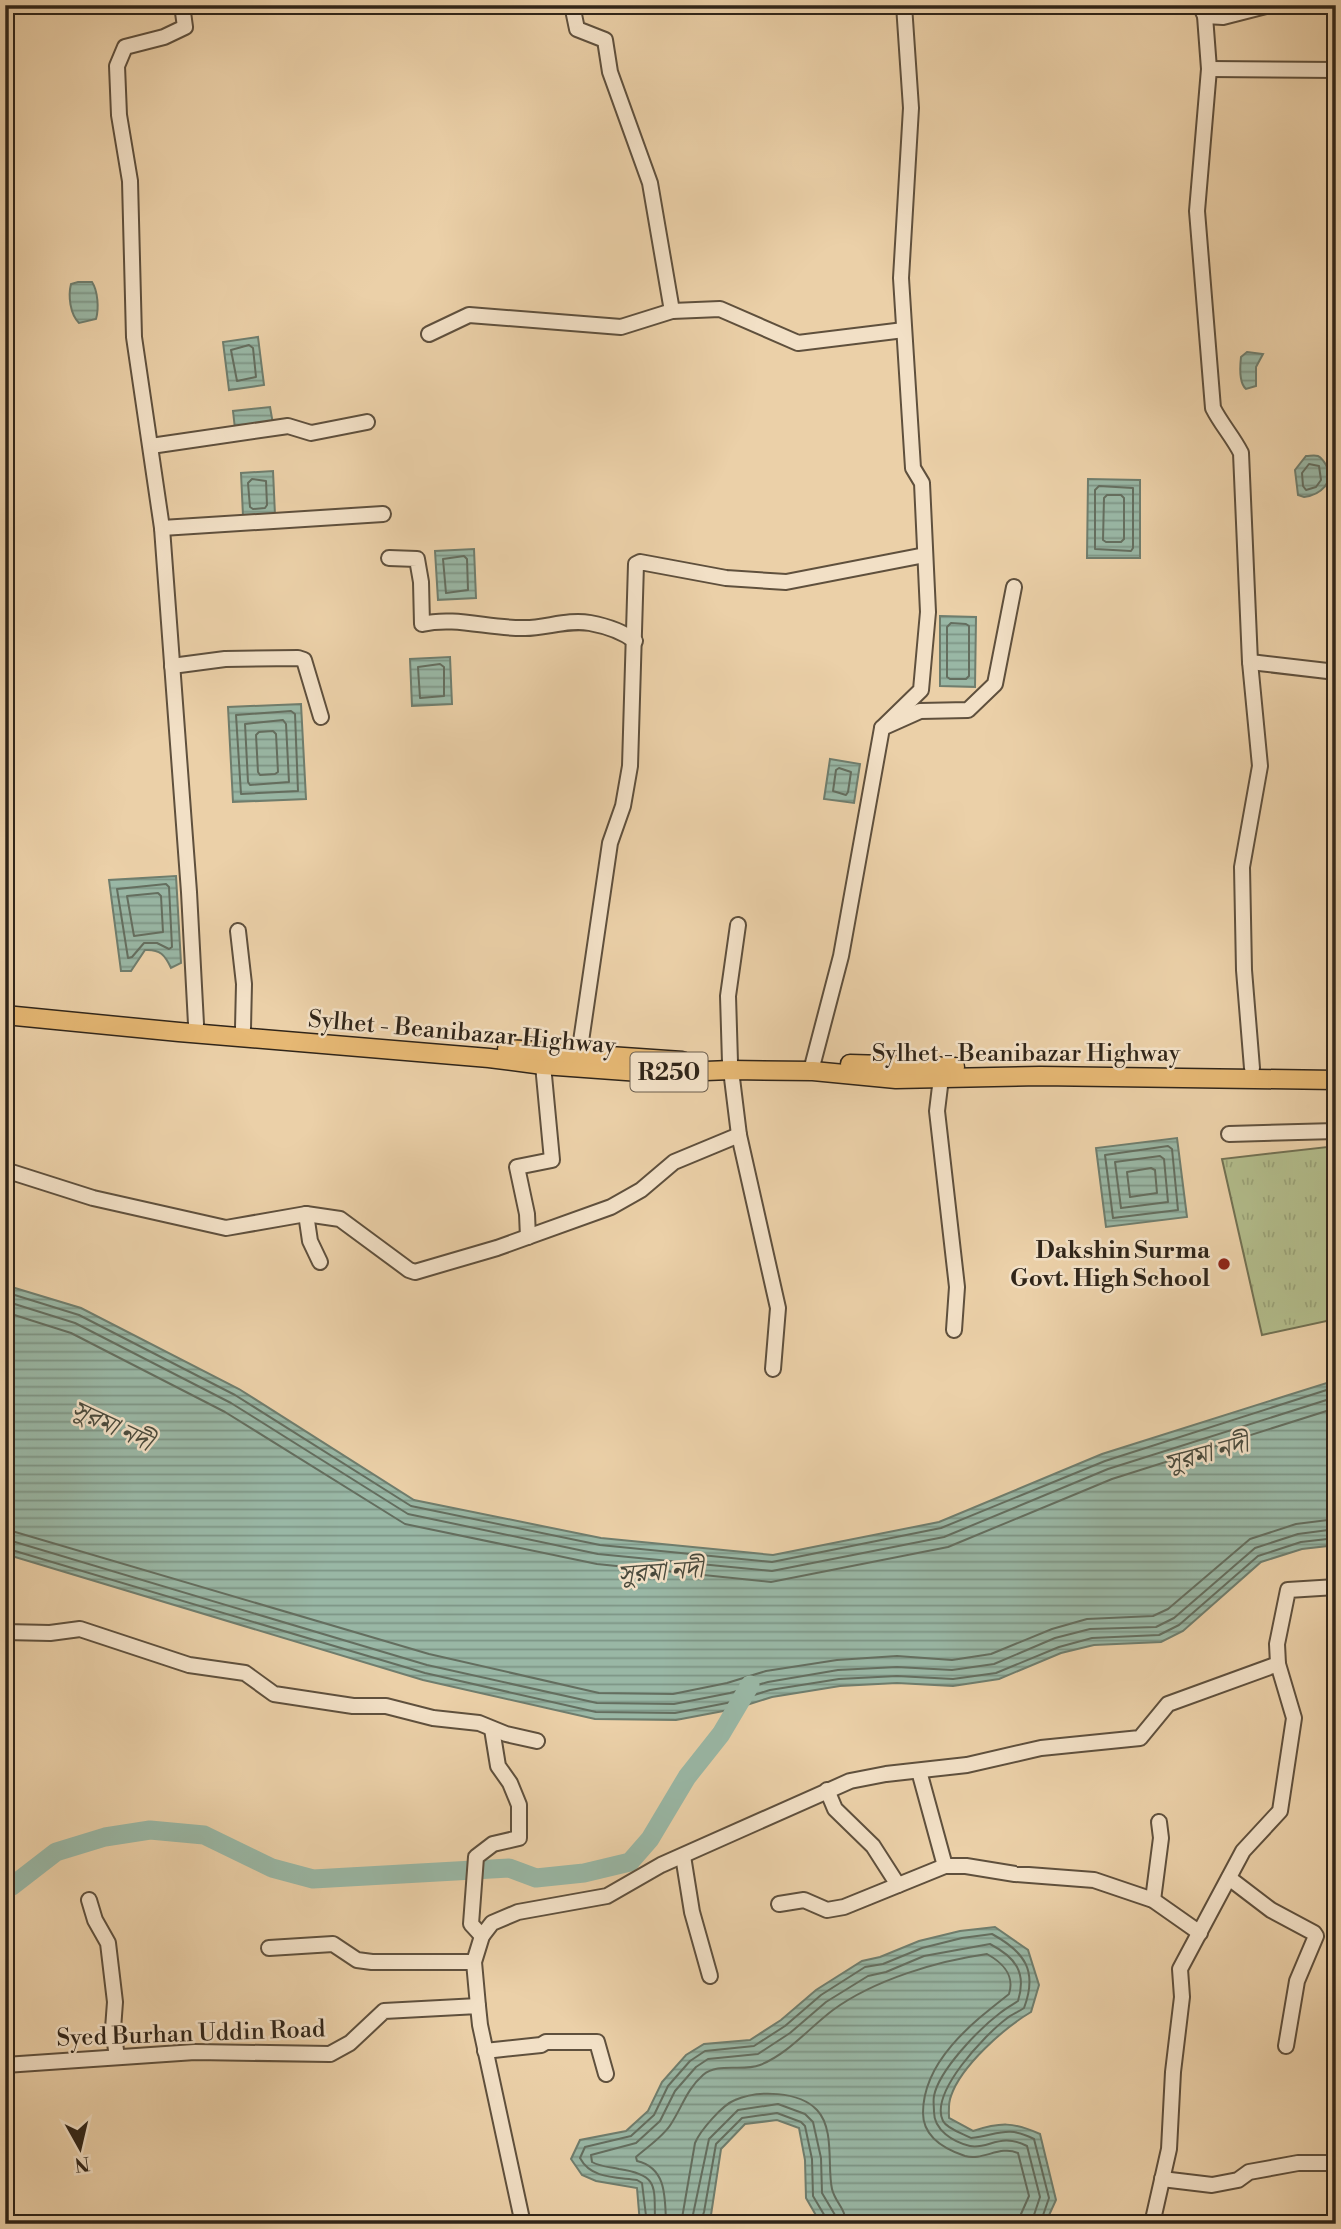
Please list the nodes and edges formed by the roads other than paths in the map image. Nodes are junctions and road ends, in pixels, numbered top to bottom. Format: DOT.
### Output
graph roads {
  1 [pos="182,5"];
  2 [pos="572,5"];
  3 [pos="904,5"];
  4 [pos="1270,5"];
  5 [pos="1202,10"];
  6 [pos="1209,69"];
  7 [pos="1336,70"];
  8 [pos="672,311"];
  9 [pos="904,330"];
  10 [pos="429,334"];
  11 [pos="367,422"];
  12 [pos="150,446"];
  13 [pos="383,514"];
  14 [pos="162,527"];
  15 [pos="925,555"];
  16 [pos="388,558"];
  17 [pos="1014,587"];
  18 [pos="635,641"];
  19 [pos="1250,662"];
  20 [pos="172,666"];
  21 [pos="1336,672"];
  22 [pos="321,718"];
  23 [pos="882,728"];
  24 [pos="738,925"];
  25 [pos="238,931"];
  26 [pos="5,1005"];
  27 [pos="5,1015"];
  28 [pos="196,1024"];
  29 [pos="243,1028"];
  30 [pos="579,1055"];
  31 [pos="550,1059"];
  32 [pos="813,1063"];
  33 [pos="731,1066"];
  34 [pos="1252,1068"];
  35 [pos="1336,1069"];
  36 [pos="941,1078"];
  37 [pos="1336,1080"];
  38 [pos="1336,1131"];
  39 [pos="1229,1134"];
  40 [pos="739,1135"];
  41 [pos="5,1170"];
  42 [pos="306,1214"];
  43 [pos="528,1237"];
  44 [pos="320,1262"];
  45 [pos="954,1330"];
  46 [pos="773,1369"];
  47 [pos="1336,1587"];
  48 [pos="5,1632"];
  49 [pos="1278,1664"];
  50 [pos="492,1729"];
  51 [pos="537,1741"];
  52 [pos="919,1771"];
  53 [pos="827,1790"];
  54 [pos="1159,1822"];
  55 [pos="683,1856"];
  56 [pos="946,1866"];
  57 [pos="1228,1878"];
  58 [pos="898,1885"];
  59 [pos="89,1900"];
  60 [pos="1153,1900"];
  61 [pos="779,1903"];
  62 [pos="1200,1933"];
  63 [pos="482,1936"];
  64 [pos="269,1948"];
  65 [pos="474,1962"];
  66 [pos="710,1976"];
  67 [pos="478,2006"];
  68 [pos="1286,2046"];
  69 [pos="485,2050"];
  70 [pos="117,2057"];
  71 [pos="5,2065"];
  72 [pos="606,2074"];
  73 [pos="1336,2163"];
  74 [pos="1162,2179"];
  75 [pos="523,2224"];
  76 [pos="1152,2224"];
  1 -- 12 [label="street"];
  2 -- 8 [label="street"];
  3 -- 9 [label="street"];
  4 -- 5 [label="street"];
  5 -- 6 [label="street"];
  6 -- 7 [label="street"];
  6 -- 19 [label="street"];
  8 -- 9 [label="street"];
  8 -- 10 [label="street"];
  9 -- 15 [label="street"];
  11 -- 12 [label="street"];
  12 -- 14 [label="street"];
  13 -- 14 [label="street"];
  14 -- 20 [label="street"];
  15 -- 18 [label="street"];
  15 -- 23 [label="street"];
  16 -- 18 [label="street"];
  17 -- 23 [label="street"];
  18 -- 30 [label="street"];
  19 -- 21 [label="street"];
  19 -- 34 [label="street"];
  20 -- 22 [label="street"];
  20 -- 28 [label="street"];
  23 -- 32 [label="street"];
  24 -- 33 [label="street"];
  25 -- 29 [label="street"];
  26 -- 28 [label="main road, Sylhet - Beanibazar Highway / R250"];
  27 -- 31 [label="main road, Sylhet - Beanibazar Highway / R250"];
  28 -- 29 [label="main road, Sylhet - Beanibazar Highway / R250"];
  29 -- 31 [label="main road, Sylhet - Beanibazar Highway / R250"];
  30 -- 31 [label="main road, Sylhet - Beanibazar Highway / R250"];
  30 -- 33 [label="main road, Sylhet - Beanibazar Highway / R250"];
  31 -- 33 [label="main road, Sylhet - Beanibazar Highway / R250"];
  31 -- 43 [label="street"];
  32 -- 33 [label="main road, Sylhet - Beanibazar Highway / R250"];
  32 -- 34 [label="main road, Sylhet - Beanibazar Highway / R250"];
  33 -- 36 [label="main road, Sylhet - Beanibazar Highway / R250"];
  33 -- 40 [label="street"];
  34 -- 35 [label="main road, Sylhet - Beanibazar Highway / R250"];
  36 -- 37 [label="main road, Sylhet - Beanibazar Highway / R250"];
  36 -- 45 [label="street"];
  38 -- 39 [label="street"];
  40 -- 43 [label="street"];
  40 -- 46 [label="street"];
  41 -- 42 [label="street"];
  42 -- 43 [label="street"];
  42 -- 44 [label="street"];
  47 -- 49 [label="street"];
  48 -- 50 [label="street"];
  49 -- 52 [label="street"];
  49 -- 57 [label="street"];
  50 -- 51 [label="street"];
  50 -- 63 [label="street"];
  52 -- 53 [label="street"];
  52 -- 56 [label="street"];
  53 -- 55 [label="street"];
  53 -- 58 [label="street"];
  54 -- 60 [label="street"];
  55 -- 63 [label="street"];
  55 -- 66 [label="street"];
  56 -- 58 [label="street"];
  56 -- 60 [label="street"];
  57 -- 62 [label="street"];
  57 -- 68 [label="street"];
  58 -- 61 [label="street"];
  59 -- 70 [label="street"];
  60 -- 62 [label="street"];
  62 -- 74 [label="street"];
  63 -- 65 [label="street"];
  64 -- 65 [label="street"];
  65 -- 67 [label="street"];
  67 -- 69 [label="street"];
  67 -- 70 [label="street, Syed Burhan Uddin Road"];
  69 -- 72 [label="street"];
  69 -- 75 [label="street"];
  70 -- 71 [label="street, Syed Burhan Uddin Road"];
  73 -- 74 [label="street"];
  74 -- 76 [label="street"];
}
